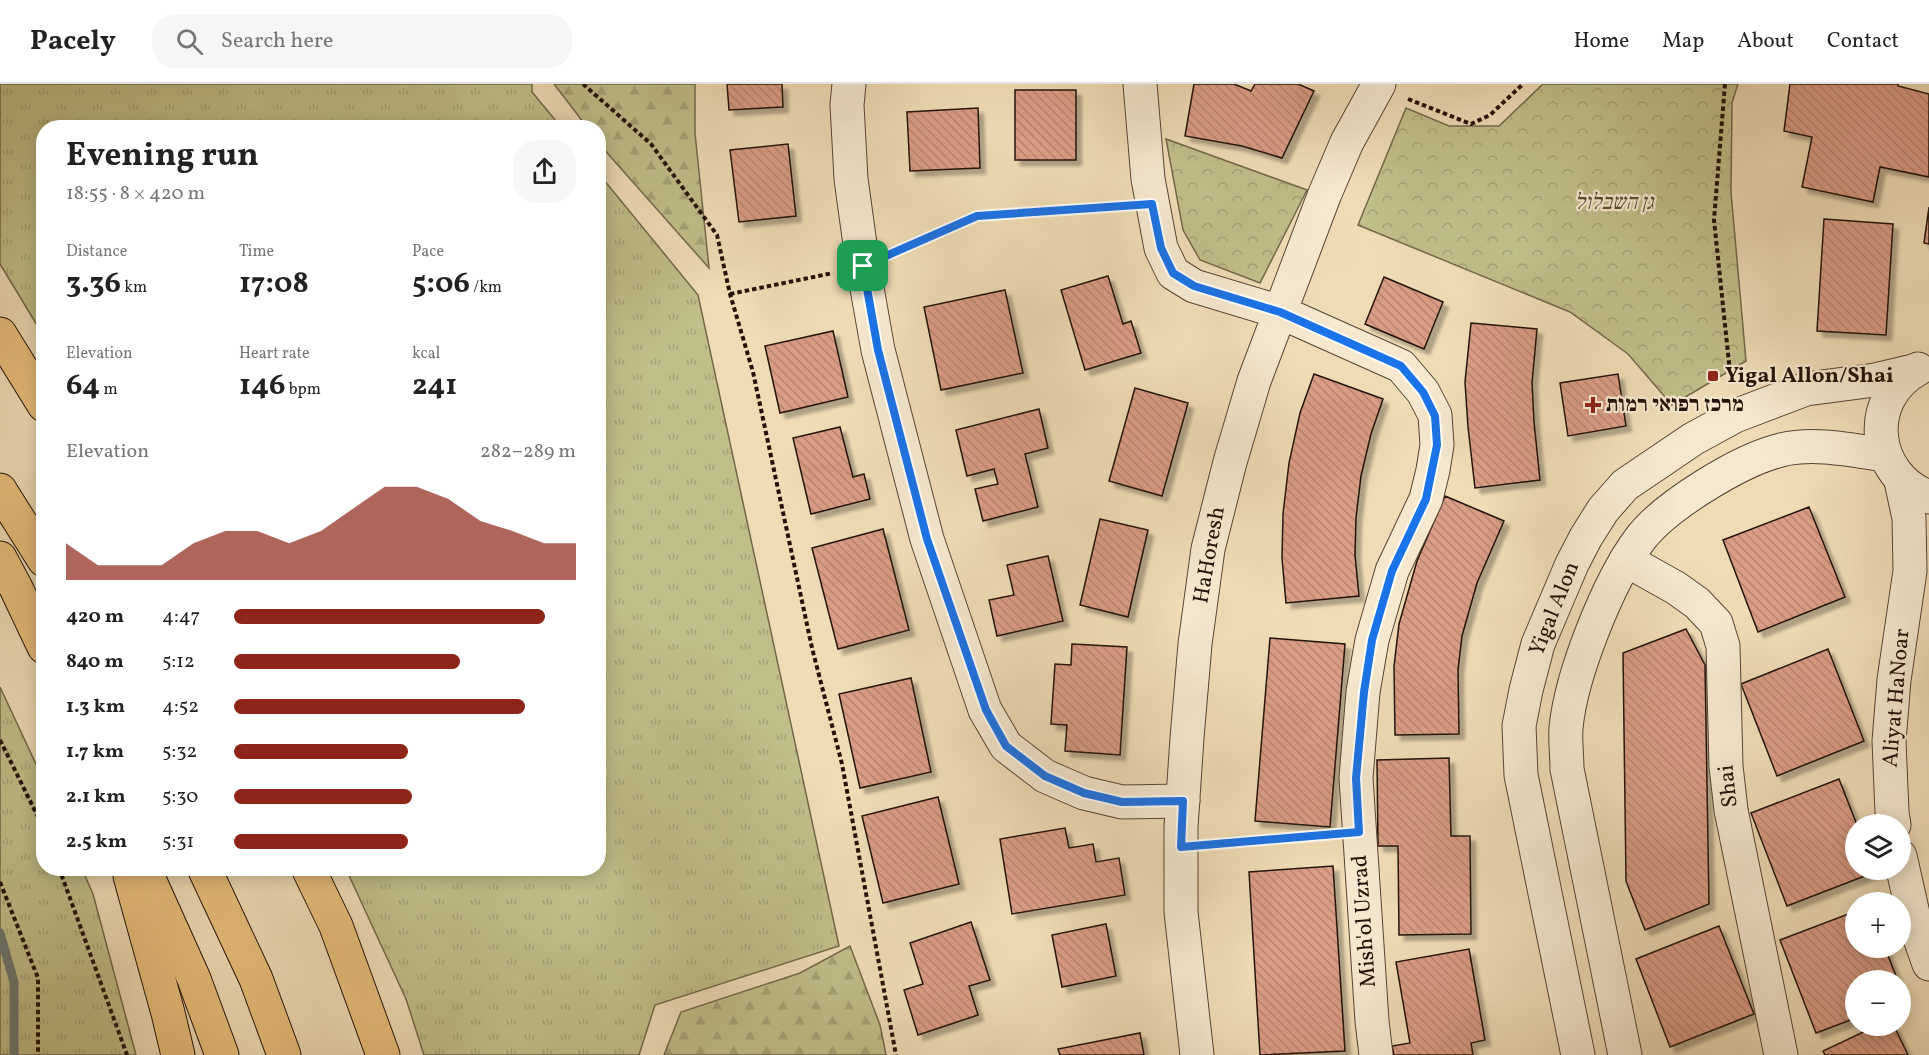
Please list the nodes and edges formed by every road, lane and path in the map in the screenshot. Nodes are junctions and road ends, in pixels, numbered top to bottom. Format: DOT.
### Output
graph roads {
  1 [pos="582,84"];
  2 [pos="849,84"];
  3 [pos="1140,84"];
  4 [pos="1523,84"];
  5 [pos="1725,84"];
  6 [pos="1378,86"];
  7 [pos="1152,204"];
  8 [pos="863,266"];
  9 [pos="730,294"];
  10 [pos="1280,312"];
  11 [pos="0,334"];
  12 [pos="1921,368"];
  13 [pos="36,392"];
  14 [pos="1735,416"];
  15 [pos="1905,477"];
  16 [pos="0,490"];
  17 [pos="1929,534"];
  18 [pos="36,547"];
  19 [pos="0,558"];
  20 [pos="1626,560"];
  21 [pos="1919,580"];
  22 [pos="36,630"];
  23 [pos="0,740"];
  24 [pos="1183,801"];
  25 [pos="36,813"];
  26 [pos="1892,814"];
  27 [pos="1359,832"];
  28 [pos="1181,847"];
  29 [pos="62,876"];
  30 [pos="130,876"];
  31 [pos="148,876"];
  32 [pos="208,876"];
  33 [pos="312,876"];
  34 [pos="1905,880"];
  35 [pos="0,882"];
  36 [pos="1929,963"];
  37 [pos="38,1055"];
  38 [pos="126,1055"];
  39 [pos="178,1055"];
  40 [pos="222,1055"];
  41 [pos="284,1055"];
  42 [pos="383,1055"];
  43 [pos="896,1055"];
  44 [pos="1197,1055"];
  45 [pos="1376,1055"];
  46 [pos="1578,1055"];
  47 [pos="1625,1055"];
  48 [pos="1782,1055"];
  1 -- 9 [label="path"];
  2 -- 8 [label="street"];
  3 -- 7 [label="street, Mish'ol Uzrad"];
  4 -- 6 [label="path"];
  5 -- 14 [label="path"];
  6 -- 10 [label="street, HaHoresh"];
  7 -- 8 [label="path"];
  7 -- 10 [label="street, Mish'ol Uzrad"];
  8 -- 9 [label="path"];
  8 -- 24 [label="street"];
  9 -- 43 [label="path"];
  10 -- 24 [label="street, HaHoresh"];
  10 -- 27 [label="street, Mish'ol Uzrad"];
  11 -- 13 [label="highway"];
  12 -- 14 [label="street, Yigal Alon"];
  12 -- 15 [label="street, Aliyat HaNoar"];
  14 -- 46 [label="street, Yigal Alon"];
  15 -- 20 [label="street, Yigal Alon"];
  15 -- 21 [label="street, Aliyat HaNoar"];
  16 -- 18 [label="highway"];
  17 -- 21 [label="street, Aliyat HaNoar"];
  19 -- 22 [label="highway"];
  20 -- 47 [label="street, Yigal Alon"];
  20 -- 48 [label="street, Shai"];
  21 -- 26 [label="street, Aliyat HaNoar"];
  23 -- 25 [label="path"];
  24 -- 28 [label="street, HaHoresh"];
  27 -- 28 [label="path"];
  27 -- 45 [label="street, Mish'ol Uzrad"];
  28 -- 44 [label="street, HaHoresh"];
  29 -- 38 [label="path"];
  30 -- 39 [label="highway"];
  31 -- 40 [label="highway"];
  32 -- 41 [label="highway"];
  33 -- 42 [label="highway"];
  34 -- 36 [label="street"];
  35 -- 37 [label="path"];
}
